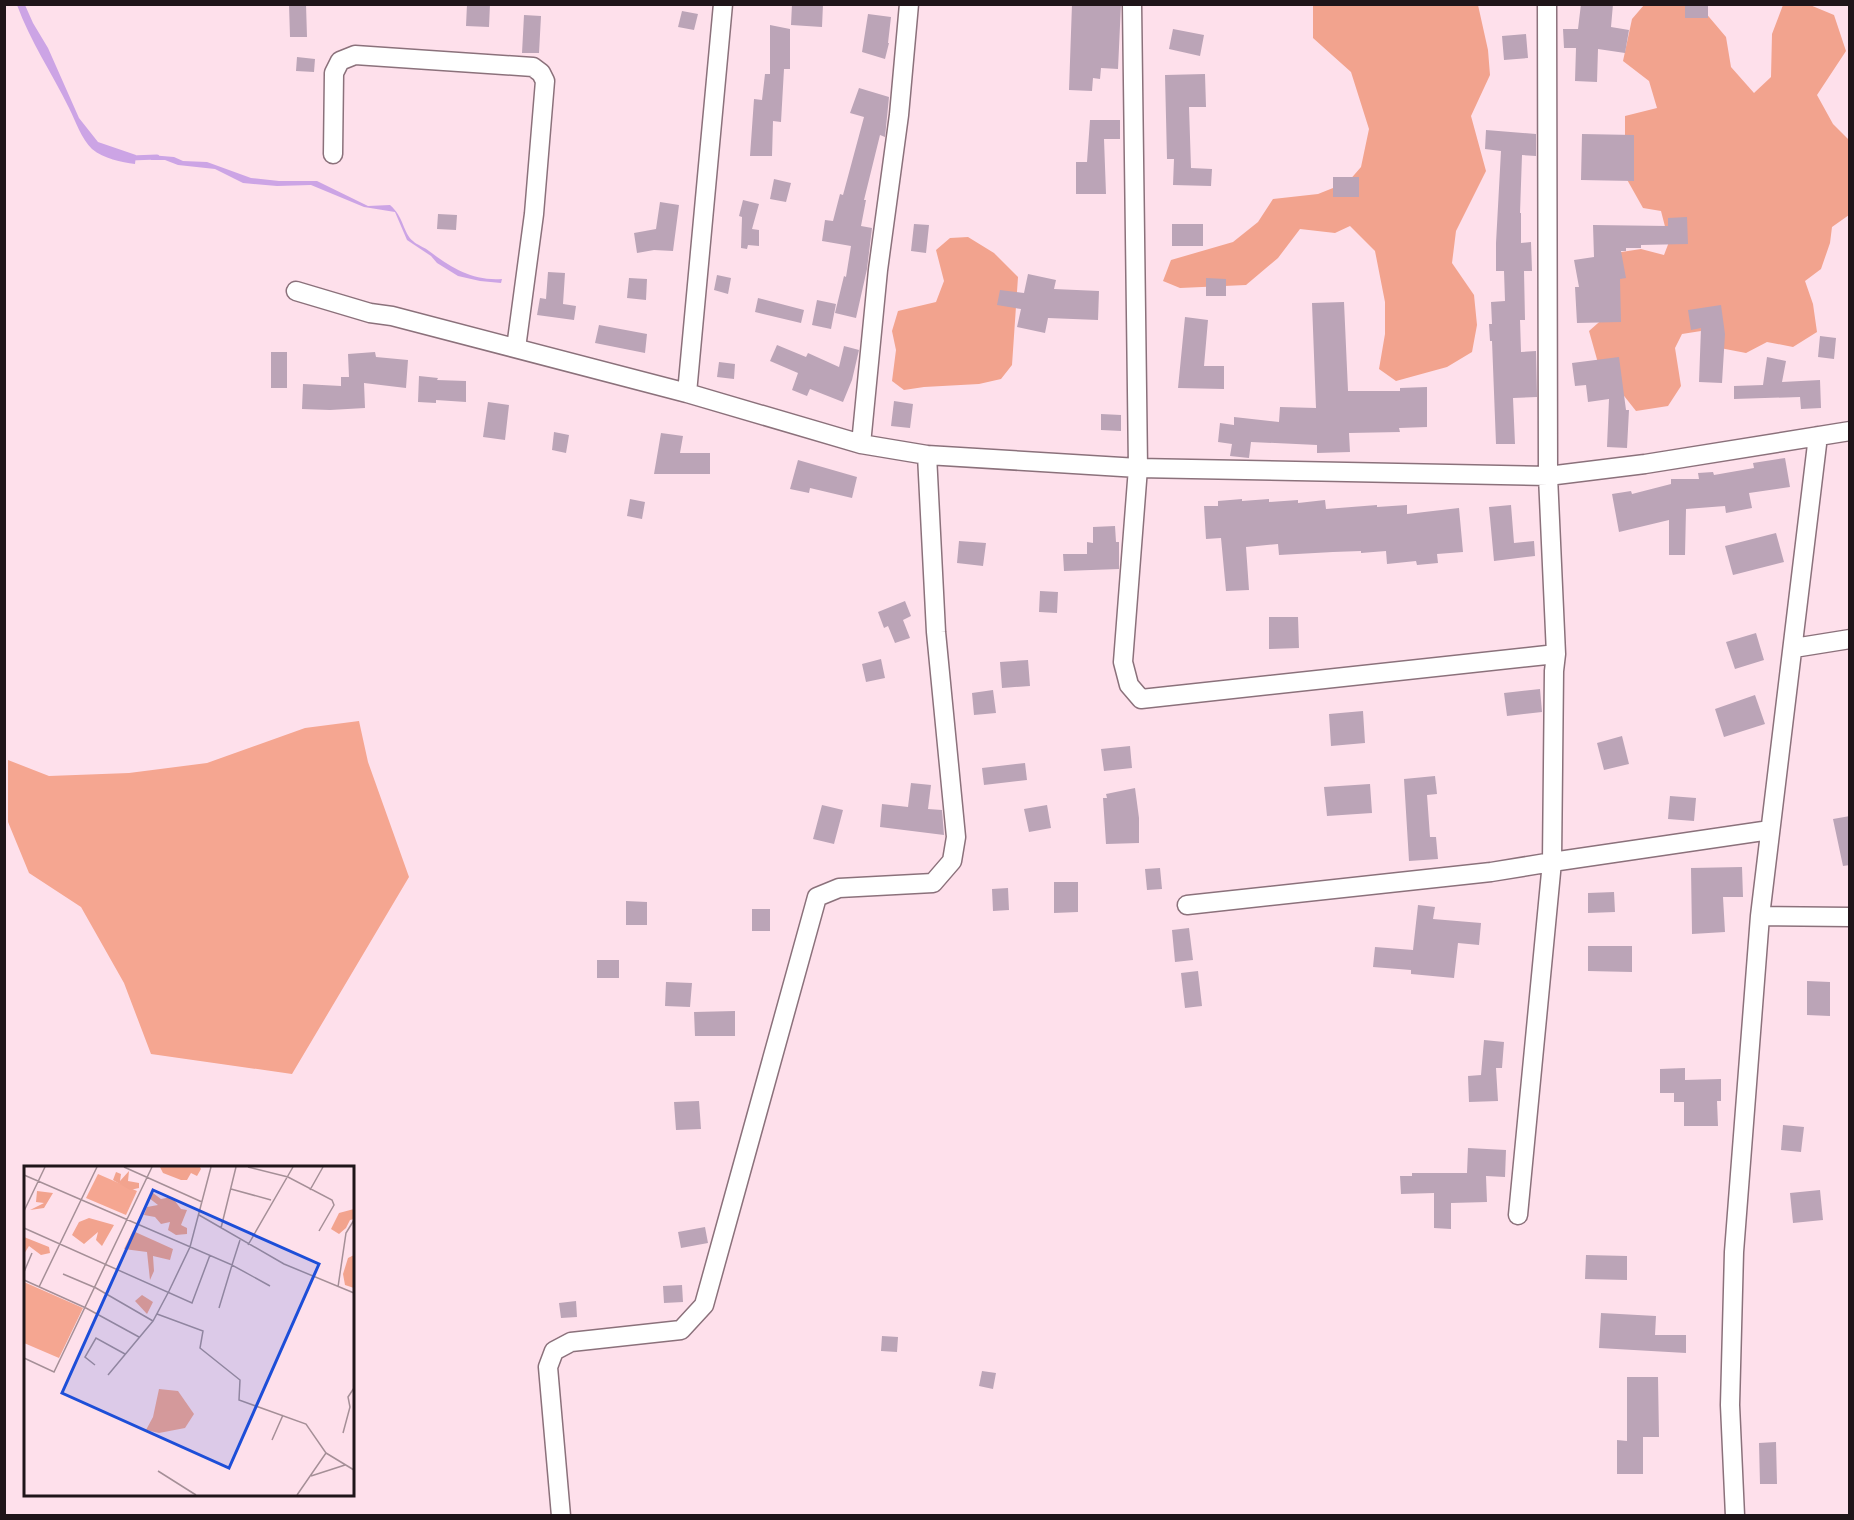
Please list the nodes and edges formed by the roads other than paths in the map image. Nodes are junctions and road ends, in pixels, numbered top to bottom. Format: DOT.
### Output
graph roads {
  1 [pos="723,4"];
  2 [pos="909,4"];
  3 [pos="1132,4"];
  4 [pos="1547,4"];
  5 [pos="333,154"];
  6 [pos="296,291"];
  7 [pos="516,348"];
  8 [pos="687,393"];
  9 [pos="1850,431"];
  10 [pos="1818,436"];
  11 [pos="861,444"];
  12 [pos="927,455"];
  13 [pos="1138,468"];
  14 [pos="1548,476"];
  15 [pos="1850,639"];
  16 [pos="1794,648"];
  17 [pos="1556,654"];
  18 [pos="1770,830"];
  19 [pos="1552,862"];
  20 [pos="1187,905"];
  21 [pos="1760,916"];
  22 [pos="1850,917"];
  23 [pos="1518,1215"];
  24 [pos="561,1515"];
  25 [pos="1735,1515"];
  1 -- 8 [label="street"];
  2 -- 11 [label="street"];
  3 -- 13 [label="street"];
  4 -- 14 [label="street"];
  5 -- 7 [label="street"];
  6 -- 7 [label="street"];
  7 -- 8 [label="street"];
  8 -- 11 [label="street"];
  9 -- 10 [label="street"];
  10 -- 14 [label="street"];
  10 -- 16 [label="street"];
  11 -- 12 [label="street"];
  12 -- 13 [label="street"];
  12 -- 24 [label="street"];
  13 -- 14 [label="street"];
  13 -- 17 [label="street"];
  14 -- 17 [label="street"];
  15 -- 16 [label="street"];
  16 -- 18 [label="street"];
  17 -- 19 [label="street"];
  18 -- 19 [label="street"];
  18 -- 21 [label="street"];
  19 -- 20 [label="street"];
  19 -- 23 [label="street"];
  21 -- 22 [label="street"];
  21 -- 25 [label="street"];
}
